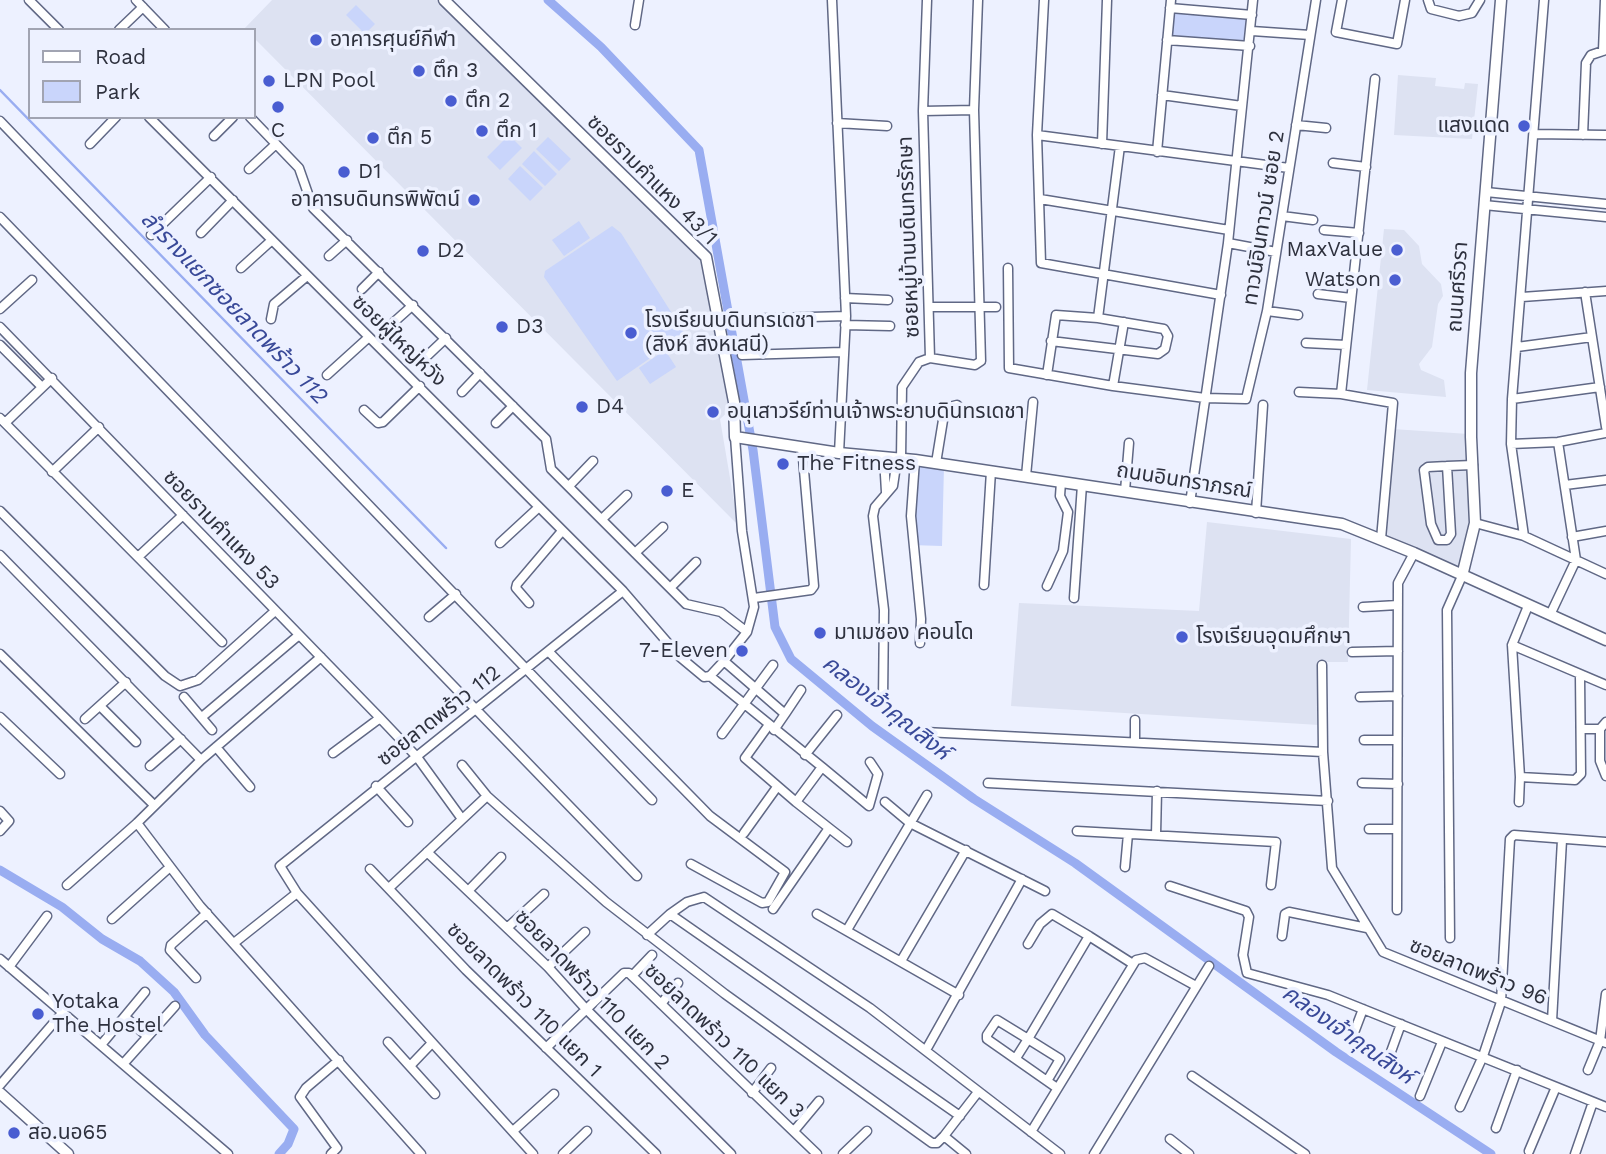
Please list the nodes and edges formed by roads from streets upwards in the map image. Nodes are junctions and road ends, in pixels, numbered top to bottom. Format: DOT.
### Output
graph roads {
  1 [pos="29,0"];
  2 [pos="136,0"];
  3 [pos="444,0"];
  4 [pos="639,0"];
  5 [pos="832,0"];
  6 [pos="927,0"];
  7 [pos="978,0"];
  8 [pos="1044,0"];
  9 [pos="1107,0"];
  10 [pos="1253,0"];
  11 [pos="1316,0"];
  12 [pos="1342,0"];
  13 [pos="1405,0"];
  14 [pos="1428,0"];
  15 [pos="1479,0"];
  16 [pos="1501,0"];
  17 [pos="1544,0"];
  18 [pos="1605,0"];
  19 [pos="1170,4"];
  20 [pos="143,7"];
  21 [pos="1252,15"];
  22 [pos="635,24"];
  23 [pos="58,28"];
  24 [pos="121,28"];
  25 [pos="163,28"];
  26 [pos="1252,31"];
  27 [pos="1310,35"];
  28 [pos="1167,40"];
  29 [pos="1250,46"];
  30 [pos="1605,50"];
  31 [pos="1375,79"];
  32 [pos="1162,95"];
  33 [pos="1242,106"];
  34 [pos="974,110"];
  35 [pos="923,111"];
  36 [pos="114,119"];
  37 [pos="151,119"];
  38 [pos="231,119"];
  39 [pos="252,119"];
  40 [pos="0,121"];
  41 [pos="837,123"];
  42 [pos="887,125"];
  43 [pos="1296,125"];
  44 [pos="1326,128"];
  45 [pos="1534,134"];
  46 [pos="1037,135"];
  47 [pos="1583,135"];
  48 [pos="1606,135"];
  49 [pos="214,136"];
  50 [pos="90,144"];
  51 [pos="276,144"];
  52 [pos="1102,144"];
  53 [pos="1120,146"];
  54 [pos="1157,152"];
  55 [pos="1237,163"];
  56 [pos="1333,163"];
  57 [pos="1366,167"];
  58 [pos="1289,168"];
  59 [pos="249,169"];
  60 [pos="211,177"];
  61 [pos="1486,192"];
  62 [pos="1529,197"];
  63 [pos="1040,199"];
  64 [pos="233,200"];
  65 [pos="1606,204"];
  66 [pos="1484,205"];
  67 [pos="1528,209"];
  68 [pos="1111,210"];
  69 [pos="1282,216"];
  70 [pos="0,217"];
  71 [pos="1606,218"];
  72 [pos="1313,220"];
  73 [pos="1229,230"];
  74 [pos="1324,230"];
  75 [pos="201,233"];
  76 [pos="1359,233"];
  77 [pos="151,235"];
  78 [pos="272,240"];
  79 [pos="347,240"];
  80 [pos="1228,243"];
  81 [pos="1276,252"];
  82 [pos="329,256"];
  83 [pos="241,268"];
  84 [pos="1008,268"];
  85 [pos="379,272"];
  86 [pos="1102,275"];
  87 [pos="307,276"];
  88 [pos="32,280"];
  89 [pos="362,289"];
  90 [pos="1606,290"];
  91 [pos="1585,292"];
  92 [pos="1318,294"];
  93 [pos="1221,295"];
  94 [pos="1522,297"];
  95 [pos="845,298"];
  96 [pos="1351,298"];
  97 [pos="888,300"];
  98 [pos="413,305"];
  99 [pos="929,307"];
  100 [pos="978,307"];
  101 [pos="996,307"];
  102 [pos="0,309"];
  103 [pos="1267,311"];
  104 [pos="1298,315"];
  105 [pos="1098,318"];
  106 [pos="271,319"];
  107 [pos="741,320"];
  108 [pos="845,320"];
  109 [pos="394,322"];
  110 [pos="1125,322"];
  111 [pos="890,326"];
  112 [pos="0,327"];
  113 [pos="369,337"];
  114 [pos="1592,337"];
  115 [pos="446,338"];
  116 [pos="1051,341"];
  117 [pos="1306,343"];
  118 [pos="0,345"];
  119 [pos="1346,345"];
  120 [pos="1517,347"];
  121 [pos="1120,349"];
  122 [pos="842,352"];
  123 [pos="428,355"];
  124 [pos="743,355"];
  125 [pos="930,358"];
  126 [pos="480,373"];
  127 [pos="327,375"];
  128 [pos="1047,376"];
  129 [pos="52,378"];
  130 [pos="420,386"];
  131 [pos="1113,386"];
  132 [pos="42,387"];
  133 [pos="1600,387"];
  134 [pos="462,392"];
  135 [pos="1299,392"];
  136 [pos="1341,394"];
  137 [pos="1205,398"];
  138 [pos="1512,400"];
  139 [pos="1033,402"];
  140 [pos="1263,405"];
  141 [pos="513,406"];
  142 [pos="364,410"];
  143 [pos="964,414"];
  144 [pos="3,420"];
  145 [pos="496,423"];
  146 [pos="99,426"];
  147 [pos="1606,427"];
  148 [pos="1606,433"];
  149 [pos="740,437"];
  150 [pos="1558,442"];
  151 [pos="1129,443"];
  152 [pos="1511,444"];
  153 [pos="802,447"];
  154 [pos="839,453"];
  155 [pos="884,457"];
  156 [pos="899,459"];
  157 [pos="915,460"];
  158 [pos="593,461"];
  159 [pos="936,463"];
  160 [pos="1447,466"];
  161 [pos="1473,466"];
  162 [pos="991,471"];
  163 [pos="52,472"];
  164 [pos="1026,477"];
  165 [pos="1606,480"];
  166 [pos="1061,482"];
  167 [pos="1082,485"];
  168 [pos="1565,485"];
  169 [pos="569,486"];
  170 [pos="1125,491"];
  171 [pos="886,492"];
  172 [pos="627,495"];
  173 [pos="1190,503"];
  174 [pos="539,506"];
  175 [pos="0,511"];
  176 [pos="1256,513"];
  177 [pos="183,515"];
  178 [pos="602,519"];
  179 [pos="1475,523"];
  180 [pos="663,527"];
  181 [pos="562,531"];
  182 [pos="1606,531"];
  183 [pos="1524,536"];
  184 [pos="1572,537"];
  185 [pos="1381,538"];
  186 [pos="500,543"];
  187 [pos="635,553"];
  188 [pos="1414,553"];
  189 [pos="0,555"];
  190 [pos="138,557"];
  191 [pos="1576,560"];
  192 [pos="696,562"];
  193 [pos="1606,575"];
  194 [pos="1462,576"];
  195 [pos="984,585"];
  196 [pos="1047,586"];
  197 [pos="670,588"];
  198 [pos="623,591"];
  199 [pos="456,594"];
  200 [pos="754,598"];
  201 [pos="1074,598"];
  202 [pos="528,603"];
  203 [pos="1398,605"];
  204 [pos="1528,606"];
  205 [pos="1363,607"];
  206 [pos="275,611"];
  207 [pos="1550,615"];
  208 [pos="429,617"];
  209 [pos="747,632"];
  210 [pos="299,635"];
  211 [pos="1606,640"];
  212 [pos="222,642"];
  213 [pos="919,643"];
  214 [pos="1512,645"];
  215 [pos="1398,651"];
  216 [pos="549,652"];
  217 [pos="1352,652"];
  218 [pos="0,654"];
  219 [pos="321,657"];
  220 [pos="724,661"];
  221 [pos="773,665"];
  222 [pos="1322,665"];
  223 [pos="525,671"];
  224 [pos="710,676"];
  225 [pos="1580,676"];
  226 [pos="126,682"];
  227 [pos="1606,685"];
  228 [pos="756,688"];
  229 [pos="801,690"];
  230 [pos="184,696"];
  231 [pos="1398,696"];
  232 [pos="1360,697"];
  233 [pos="883,701"];
  234 [pos="742,705"];
  235 [pos="100,706"];
  236 [pos="477,709"];
  237 [pos="785,713"];
  238 [pos="837,715"];
  239 [pos="0,716"];
  240 [pos="202,716"];
  241 [pos="380,718"];
  242 [pos="85,719"];
  243 [pos="1136,720"];
  244 [pos="1603,725"];
  245 [pos="771,728"];
  246 [pos="1581,729"];
  247 [pos="212,730"];
  248 [pos="925,732"];
  249 [pos="722,734"];
  250 [pos="1606,737"];
  251 [pos="181,739"];
  252 [pos="1364,740"];
  253 [pos="1396,740"];
  254 [pos="136,742"];
  255 [pos="1135,742"];
  256 [pos="216,747"];
  257 [pos="1324,752"];
  258 [pos="333,753"];
  259 [pos="805,755"];
  260 [pos="417,757"];
  261 [pos="201,761"];
  262 [pos="870,762"];
  263 [pos="461,765"];
  264 [pos="150,766"];
  265 [pos="822,768"];
  266 [pos="60,774"];
  267 [pos="1606,776"];
  268 [pos="1520,777"];
  269 [pos="988,783"];
  270 [pos="1362,783"];
  271 [pos="1398,784"];
  272 [pos="376,786"];
  273 [pos="250,787"];
  274 [pos="777,787"];
  275 [pos="1157,791"];
  276 [pos="927,795"];
  277 [pos="487,796"];
  278 [pos="652,800"];
  279 [pos="1328,801"];
  280 [pos="796,802"];
  281 [pos="885,802"];
  282 [pos="1519,802"];
  283 [pos="154,805"];
  284 [pos="0,811"];
  285 [pos="462,819"];
  286 [pos="408,822"];
  287 [pos="910,822"];
  288 [pos="137,824"];
  289 [pos="829,828"];
  290 [pos="1369,830"];
  291 [pos="1397,830"];
  292 [pos="0,831"];
  293 [pos="1077,831"];
  294 [pos="744,833"];
  295 [pos="1128,834"];
  296 [pos="1156,835"];
  297 [pos="1562,840"];
  298 [pos="847,842"];
  299 [pos="1606,842"];
  300 [pos="966,850"];
  301 [pos="427,852"];
  302 [pos="501,857"];
  303 [pos="691,864"];
  304 [pos="170,867"];
  305 [pos="1125,867"];
  306 [pos="370,869"];
  307 [pos="638,876"];
  308 [pos="1022,879"];
  309 [pos="1271,884"];
  310 [pos="67,885"];
  311 [pos="1170,886"];
  312 [pos="389,888"];
  313 [pos="468,891"];
  314 [pos="1045,891"];
  315 [pos="297,893"];
  316 [pos="544,894"];
  317 [pos="773,909"];
  318 [pos="1397,910"];
  319 [pos="207,914"];
  320 [pos="670,914"];
  321 [pos="817,914"];
  322 [pos="47,916"];
  323 [pos="112,919"];
  324 [pos="507,928"];
  325 [pos="1367,928"];
  326 [pos="847,930"];
  327 [pos="585,932"];
  328 [pos="647,935"];
  329 [pos="1089,936"];
  330 [pos="1283,936"];
  331 [pos="1450,938"];
  332 [pos="234,943"];
  333 [pos="1028,944"];
  334 [pos="652,955"];
  335 [pos="0,959"];
  336 [pos="901,961"];
  337 [pos="1133,964"];
  338 [pos="1209,966"];
  339 [pos="9,967"];
  340 [pos="548,967"];
  341 [pos="632,976"];
  342 [pos="196,978"];
  343 [pos="678,983"];
  344 [pos="1196,986"];
  345 [pos="145,992"];
  346 [pos="1606,994"];
  347 [pos="959,995"];
  348 [pos="1501,1002"];
  349 [pos="661,1004"];
  350 [pos="175,1006"];
  351 [pos="585,1009"];
  352 [pos="1363,1009"];
  353 [pos="63,1012"];
  354 [pos="125,1017"];
  355 [pos="1552,1021"];
  356 [pos="1401,1024"];
  357 [pos="147,1035"];
  358 [pos="1352,1038"];
  359 [pos="1028,1039"];
  360 [pos="388,1041"];
  361 [pos="1442,1042"];
  362 [pos="1603,1042"];
  363 [pos="431,1044"];
  364 [pos="101,1045"];
  365 [pos="546,1048"];
  366 [pos="926,1050"];
  367 [pos="1483,1056"];
  368 [pos="1016,1058"];
  369 [pos="339,1060"];
  370 [pos="1388,1060"];
  371 [pos="124,1063"];
  372 [pos="410,1066"];
  373 [pos="771,1068"];
  374 [pos="1517,1070"];
  375 [pos="1588,1070"];
  376 [pos="1192,1076"];
  377 [pos="1047,1081"];
  378 [pos="0,1085"];
  379 [pos="1556,1087"];
  380 [pos="1057,1088"];
  381 [pos="978,1092"];
  382 [pos="0,1093"];
  383 [pos="752,1093"];
  384 [pos="435,1094"];
  385 [pos="554,1094"];
  386 [pos="1420,1096"];
  387 [pos="818,1101"];
  388 [pos="1593,1102"];
  389 [pos="1460,1107"];
  390 [pos="1606,1107"];
  391 [pos="960,1116"];
  392 [pos="1496,1128"];
  393 [pos="513,1131"];
  394 [pos="587,1131"];
  395 [pos="794,1131"];
  396 [pos="867,1131"];
  397 [pos="1031,1132"];
  398 [pos="944,1136"];
  399 [pos="1170,1139"];
  400 [pos="1529,1151"];
  401 [pos="337,1152"];
  402 [pos="68,1154"];
  403 [pos="228,1154"];
  404 [pos="421,1154"];
  405 [pos="533,1154"];
  406 [pos="563,1154"];
  407 [pos="656,1154"];
  408 [pos="731,1154"];
  409 [pos="817,1154"];
  410 [pos="843,1154"];
  411 [pos="967,1154"];
  412 [pos="1060,1154"];
  413 [pos="1094,1154"];
  414 [pos="1189,1154"];
  415 [pos="1305,1154"];
  416 [pos="1575,1154"];
  1 -- 23 [label="street"];
  2 -- 20 [label="street"];
  3 -- 149 [label="street, ซอยรามคำแหง 43/1"];
  4 -- 22 [label="street"];
  5 -- 41 [label="street"];
  6 -- 35 [label="street, ซอยหมู่บ้านบดินทรรักษา"];
  7 -- 34 [label="street"];
  8 -- 46 [label="street"];
  9 -- 52 [label="street"];
  10 -- 21 [label="street"];
  11 -- 27 [label="street, ทาวน์อินทาวน์ ซอย 2"];
  12 -- 13 [label="street"];
  14 -- 15 [label="street"];
  16 -- 61 [label="street, ถนนศรีวรา"];
  17 -- 45 [label="street"];
  18 -- 30 [label="street"];
  19 -- 21 [label="street"];
  19 -- 28 [label="street"];
  20 -- 24 [label="street"];
  20 -- 25 [label="street"];
  21 -- 26 [label="street"];
  26 -- 27 [label="street"];
  26 -- 29 [label="street"];
  27 -- 43 [label="street, ทาวน์อินทาวน์ ซอย 2"];
  28 -- 29 [label="street"];
  28 -- 32 [label="street"];
  29 -- 33 [label="street"];
  30 -- 47 [label="street"];
  31 -- 57 [label="street"];
  32 -- 33 [label="street"];
  32 -- 54 [label="street"];
  33 -- 55 [label="street"];
  34 -- 35 [label="street"];
  34 -- 100 [label="street"];
  35 -- 99 [label="street, ซอยหมู่บ้านบดินทรรักษา"];
  36 -- 50 [label="street"];
  37 -- 60 [label="street, ซอยผู้ใหญ่หวัง"];
  38 -- 49 [label="street"];
  39 -- 51 [label="street"];
  40 -- 199 [label="street"];
  41 -- 42 [label="street"];
  41 -- 95 [label="street"];
  43 -- 44 [label="street"];
  43 -- 58 [label="street, ทาวน์อินทาวน์ ซอย 2"];
  45 -- 47 [label="street"];
  45 -- 62 [label="street"];
  46 -- 52 [label="street"];
  46 -- 63 [label="street"];
  47 -- 48 [label="street"];
  51 -- 59 [label="street"];
  51 -- 79 [label="street"];
  52 -- 53 [label="street"];
  53 -- 54 [label="street"];
  53 -- 68 [label="street"];
  54 -- 55 [label="street"];
  55 -- 58 [label="street"];
  55 -- 73 [label="street"];
  56 -- 57 [label="street"];
  57 -- 76 [label="street"];
  58 -- 69 [label="street, ทาวน์อินทาวน์ ซอย 2"];
  60 -- 64 [label="street, ซอยผู้ใหญ่หวัง"];
  60 -- 77 [label="street"];
  61 -- 62 [label="street"];
  61 -- 66 [label="street, ถนนศรีวรา"];
  62 -- 65 [label="street"];
  62 -- 67 [label="street"];
  63 -- 68 [label="street"];
  63 -- 86 [label="street"];
  64 -- 75 [label="street"];
  64 -- 78 [label="street, ซอยผู้ใหญ่หวัง"];
  66 -- 67 [label="street"];
  66 -- 161 [label="street, ถนนศรีวรา"];
  67 -- 71 [label="street"];
  67 -- 94 [label="street"];
  68 -- 73 [label="street"];
  68 -- 86 [label="street"];
  69 -- 72 [label="street"];
  69 -- 81 [label="street, ทาวน์อินทาวน์ ซอย 2"];
  70 -- 236 [label="street"];
  73 -- 80 [label="street"];
  74 -- 76 [label="street"];
  76 -- 96 [label="street"];
  78 -- 83 [label="street"];
  78 -- 87 [label="street, ซอยผู้ใหญ่หวัง"];
  79 -- 82 [label="street"];
  79 -- 85 [label="street"];
  80 -- 81 [label="street"];
  80 -- 93 [label="street"];
  81 -- 103 [label="street, ทาวน์อินทาวน์ ซอย 2"];
  84 -- 128 [label="street"];
  85 -- 89 [label="street"];
  85 -- 98 [label="street"];
  86 -- 93 [label="street"];
  86 -- 105 [label="street"];
  87 -- 106 [label="street"];
  87 -- 113 [label="street, ซอยผู้ใหญ่หวัง"];
  88 -- 102 [label="street"];
  90 -- 91 [label="street"];
  91 -- 94 [label="street"];
  91 -- 114 [label="street"];
  92 -- 96 [label="street"];
  93 -- 137 [label="street"];
  94 -- 120 [label="street"];
  95 -- 97 [label="street"];
  95 -- 108 [label="street"];
  96 -- 119 [label="street"];
  98 -- 109 [label="street"];
  98 -- 115 [label="street"];
  99 -- 100 [label="street"];
  99 -- 125 [label="street, ซอยหมู่บ้านบดินทรรักษา"];
  100 -- 101 [label="street"];
  100 -- 125 [label="street"];
  103 -- 104 [label="street"];
  103 -- 137 [label="street, ทาวน์อินทาวน์ ซอย 2"];
  105 -- 110 [label="street"];
  105 -- 116 [label="street"];
  107 -- 108 [label="street"];
  108 -- 111 [label="street"];
  108 -- 122 [label="street"];
  110 -- 121 [label="street"];
  110 -- 121 [label="street"];
  112 -- 129 [label="street, ซอยรามคำแหง 53"];
  113 -- 127 [label="street"];
  113 -- 130 [label="street, ซอยผู้ใหญ่หวัง"];
  114 -- 120 [label="street"];
  114 -- 133 [label="street"];
  115 -- 123 [label="street"];
  115 -- 126 [label="street"];
  116 -- 121 [label="street"];
  116 -- 128 [label="street"];
  117 -- 119 [label="street"];
  118 -- 132 [label="street"];
  119 -- 136 [label="street"];
  120 -- 138 [label="street"];
  121 -- 131 [label="street"];
  122 -- 124 [label="street"];
  122 -- 154 [label="street"];
  125 -- 156 [label="street, ซอยหมู่บ้านบดินทรรักษา"];
  126 -- 134 [label="street"];
  126 -- 141 [label="street"];
  128 -- 131 [label="street"];
  129 -- 132 [label="street"];
  129 -- 146 [label="street, ซอยรามคำแหง 53"];
  130 -- 142 [label="street"];
  130 -- 174 [label="street, ซอยผู้ใหญ่หวัง"];
  131 -- 137 [label="street"];
  132 -- 144 [label="street"];
  133 -- 138 [label="street"];
  133 -- 147 [label="street"];
  135 -- 136 [label="street"];
  136 -- 185 [label="street"];
  137 -- 173 [label="street"];
  138 -- 152 [label="street"];
  139 -- 164 [label="street"];
  140 -- 176 [label="street"];
  141 -- 145 [label="street"];
  141 -- 169 [label="street"];
  143 -- 159 [label="street"];
  144 -- 163 [label="street"];
  146 -- 163 [label="street"];
  146 -- 177 [label="street, ซอยรามคำแหง 53"];
  148 -- 150 [label="street"];
  149 -- 153 [label="street, ถนนอินทราภรณ์"];
  149 -- 200 [label="street"];
  150 -- 152 [label="street"];
  150 -- 168 [label="street"];
  151 -- 170 [label="street"];
  152 -- 183 [label="street"];
  153 -- 154 [label="street, ถนนอินทราภรณ์"];
  153 -- 200 [label="street"];
  154 -- 155 [label="street, ถนนอินทราภรณ์"];
  155 -- 156 [label="street, ถนนอินทราภรณ์"];
  155 -- 171 [label="street"];
  156 -- 157 [label="street, ถนนอินทราภรณ์"];
  156 -- 171 [label="street, ซอยหมู่บ้านบดินทรรักษา"];
  157 -- 159 [label="street, ถนนอินทราภรณ์"];
  157 -- 213 [label="street"];
  158 -- 169 [label="street"];
  159 -- 162 [label="street, ถนนอินทราภรณ์"];
  160 -- 160 [label="street"];
  160 -- 161 [label="street"];
  161 -- 179 [label="street, ถนนศรีวรา"];
  162 -- 164 [label="street, ถนนอินทราภรณ์"];
  162 -- 195 [label="street"];
  163 -- 190 [label="street"];
  164 -- 166 [label="street, ถนนอินทราภรณ์"];
  165 -- 168 [label="street"];
  166 -- 167 [label="street, ถนนอินทราภรณ์"];
  166 -- 196 [label="street"];
  167 -- 170 [label="street, ถนนอินทราภรณ์"];
  167 -- 201 [label="street"];
  168 -- 184 [label="street"];
  169 -- 178 [label="street"];
  170 -- 173 [label="street, ถนนอินทราภรณ์"];
  171 -- 233 [label="street, ซอยหมู่บ้านบดินทรรักษา"];
  172 -- 178 [label="street"];
  173 -- 176 [label="street, ถนนอินทราภรณ์"];
  174 -- 181 [label="street, ซอยผู้ใหญ่หวัง"];
  174 -- 186 [label="street"];
  175 -- 206 [label="street"];
  176 -- 185 [label="street, ถนนอินทราภรณ์"];
  177 -- 190 [label="street"];
  177 -- 206 [label="street, ซอยรามคำแหง 53"];
  178 -- 187 [label="street"];
  179 -- 183 [label="street"];
  179 -- 194 [label="street, ถนนศรีวรา"];
  180 -- 187 [label="street"];
  181 -- 198 [label="street, ซอยผู้ใหญ่หวัง"];
  181 -- 202 [label="street"];
  182 -- 184 [label="street"];
  183 -- 191 [label="street"];
  184 -- 191 [label="street"];
  185 -- 188 [label="street, ถนนอินทราภรณ์"];
  187 -- 197 [label="street"];
  188 -- 194 [label="street, ถนนอินทราภรณ์"];
  188 -- 203 [label="street"];
  189 -- 226 [label="street"];
  190 -- 212 [label="street"];
  191 -- 193 [label="street"];
  191 -- 207 [label="street"];
  192 -- 197 [label="street"];
  194 -- 204 [label="street, ถนนอินทราภรณ์"];
  194 -- 331 [label="street"];
  197 -- 209 [label="street"];
  198 -- 216 [label="street, ซอยลาดพร้าว 112"];
  198 -- 224 [label="street"];
  199 -- 208 [label="street"];
  199 -- 223 [label="street"];
  200 -- 209 [label="street"];
  203 -- 205 [label="street"];
  203 -- 215 [label="street"];
  204 -- 207 [label="street, ถนนอินทราภรณ์"];
  204 -- 214 [label="street"];
  206 -- 210 [label="street, ซอยรามคำแหง 53"];
  207 -- 211 [label="street, ถนนอินทราภรณ์"];
  209 -- 220 [label="street"];
  210 -- 219 [label="street, ซอยรามคำแหง 53"];
  210 -- 240 [label="street"];
  214 -- 225 [label="street"];
  214 -- 268 [label="street"];
  215 -- 217 [label="street"];
  215 -- 231 [label="street"];
  216 -- 223 [label="street, ซอยลาดพร้าว 112"];
  216 -- 303 [label="street"];
  218 -- 283 [label="street"];
  219 -- 241 [label="street, ซอยรามคำแหง 53"];
  219 -- 256 [label="street"];
  220 -- 224 [label="street"];
  220 -- 228 [label="street"];
  221 -- 228 [label="street"];
  222 -- 257 [label="street, ซอยลาดพร้าว 96"];
  223 -- 236 [label="street, ซอยลาดพร้าว 112"];
  223 -- 278 [label="street"];
  224 -- 234 [label="street"];
  225 -- 227 [label="street"];
  225 -- 246 [label="street"];
  226 -- 235 [label="street"];
  226 -- 251 [label="street"];
  228 -- 234 [label="street"];
  228 -- 237 [label="street"];
  229 -- 237 [label="street"];
  230 -- 240 [label="street"];
  231 -- 232 [label="street"];
  231 -- 253 [label="street"];
  234 -- 245 [label="street"];
  234 -- 249 [label="street"];
  235 -- 242 [label="street"];
  235 -- 254 [label="street"];
  236 -- 260 [label="street, ซอยลาดพร้าว 112"];
  236 -- 307 [label="street"];
  237 -- 245 [label="street"];
  238 -- 259 [label="street"];
  239 -- 266 [label="street"];
  240 -- 247 [label="street"];
  241 -- 258 [label="street"];
  241 -- 260 [label="street, ซอยรามคำแหง 53"];
  243 -- 255 [label="street"];
  244 -- 246 [label="street"];
  244 -- 250 [label="street"];
  244 -- 267 [label="street"];
  245 -- 259 [label="street"];
  245 -- 274 [label="street"];
  246 -- 268 [label="street"];
  248 -- 255 [label="street"];
  251 -- 261 [label="street"];
  251 -- 264 [label="street"];
  252 -- 253 [label="street"];
  253 -- 271 [label="street"];
  255 -- 257 [label="street"];
  256 -- 261 [label="street"];
  256 -- 273 [label="street"];
  257 -- 279 [label="street, ซอยลาดพร้าว 96"];
  259 -- 265 [label="street"];
  260 -- 272 [label="street, ซอยลาดพร้าว 112"];
  260 -- 285 [label="street, ซอยรามคำแหง 53"];
  261 -- 283 [label="street"];
  262 -- 265 [label="street"];
  263 -- 277 [label="street"];
  265 -- 280 [label="street"];
  268 -- 282 [label="street"];
  269 -- 275 [label="street"];
  270 -- 271 [label="street"];
  271 -- 291 [label="street"];
  272 -- 286 [label="street"];
  272 -- 315 [label="street, ซอยลาดพร้าว 112"];
  274 -- 280 [label="street"];
  274 -- 294 [label="street"];
  275 -- 279 [label="street"];
  275 -- 296 [label="street"];
  276 -- 287 [label="street"];
  277 -- 285 [label="street"];
  277 -- 328 [label="street"];
  279 -- 325 [label="street, ซอยลาดพร้าว 96"];
  280 -- 289 [label="street"];
  281 -- 287 [label="street"];
  283 -- 288 [label="street"];
  284 -- 292 [label="street"];
  285 -- 301 [label="street"];
  287 -- 300 [label="street"];
  287 -- 326 [label="street"];
  288 -- 304 [label="street"];
  288 -- 310 [label="street"];
  289 -- 298 [label="street"];
  289 -- 317 [label="street"];
  290 -- 291 [label="street"];
  291 -- 318 [label="street"];
  293 -- 295 [label="street"];
  295 -- 296 [label="street"];
  295 -- 305 [label="street"];
  296 -- 309 [label="street"];
  297 -- 299 [label="street"];
  297 -- 348 [label="street"];
  297 -- 355 [label="street"];
  300 -- 308 [label="street"];
  300 -- 336 [label="street"];
  301 -- 312 [label="street"];
  301 -- 313 [label="street, ซอยลาดพร้าว 110 แยก 2"];
  302 -- 313 [label="street"];
  304 -- 319 [label="street"];
  304 -- 323 [label="street"];
  306 -- 312 [label="street, ซอยลาดพร้าว 110 แยก 1"];
  308 -- 314 [label="street"];
  308 -- 347 [label="street"];
  311 -- 352 [label="street"];
  312 -- 365 [label="street, ซอยลาดพร้าว 110 แยก 1"];
  313 -- 324 [label="street, ซอยลาดพร้าว 110 แยก 2"];
  315 -- 332 [label="street"];
  315 -- 363 [label="street, ซอยลาดพร้าว 112"];
  316 -- 324 [label="street"];
  319 -- 332 [label="street"];
  319 -- 342 [label="street"];
  320 -- 328 [label="street"];
  320 -- 366 [label="street"];
  320 -- 391 [label="street"];
  321 -- 326 [label="street"];
  322 -- 339 [label="street"];
  324 -- 340 [label="street, ซอยลาดพร้าว 110 แยก 2"];
  325 -- 330 [label="street"];
  325 -- 348 [label="street, ซอยลาดพร้าว 96"];
  326 -- 336 [label="street"];
  327 -- 340 [label="street"];
  328 -- 398 [label="street"];
  329 -- 333 [label="street"];
  329 -- 337 [label="street"];
  329 -- 359 [label="street"];
  332 -- 369 [label="street"];
  334 -- 341 [label="street"];
  335 -- 339 [label="street"];
  336 -- 347 [label="street"];
  337 -- 344 [label="street"];
  337 -- 380 [label="street"];
  338 -- 344 [label="street"];
  339 -- 353 [label="street"];
  340 -- 351 [label="street, ซอยลาดพร้าว 110 แยก 2"];
  341 -- 349 [label="street, ซอยลาดพร้าว 110 แยก 3"];
  341 -- 351 [label="street, ซอยลาดพร้าว 110 แยก 3"];
  343 -- 349 [label="street"];
  344 -- 413 [label="street"];
  345 -- 354 [label="street"];
  346 -- 362 [label="street"];
  347 -- 366 [label="street"];
  348 -- 355 [label="street, ซอยลาดพร้าว 96"];
  348 -- 367 [label="street"];
  349 -- 383 [label="street, ซอยลาดพร้าว 110 แยก 3"];
  350 -- 357 [label="street"];
  351 -- 365 [label="street, ซอยลาดพร้าว 110 แยก 3"];
  351 -- 408 [label="street, ซอยลาดพร้าว 110 แยก 2"];
  352 -- 356 [label="street"];
  352 -- 358 [label="street"];
  353 -- 364 [label="street"];
  353 -- 378 [label="street"];
  354 -- 357 [label="street"];
  354 -- 364 [label="street"];
  355 -- 362 [label="street, ซอยลาดพร้าว 96"];
  356 -- 361 [label="street"];
  356 -- 370 [label="street"];
  357 -- 371 [label="street"];
  359 -- 368 [label="street"];
  359 -- 368 [label="street"];
  359 -- 377 [label="street"];
  360 -- 372 [label="street"];
  361 -- 367 [label="street"];
  361 -- 386 [label="street"];
  362 -- 375 [label="street"];
  363 -- 372 [label="street"];
  363 -- 393 [label="street, ซอยลาดพร้าว 112"];
  364 -- 371 [label="street"];
  365 -- 407 [label="street, ซอยลาดพร้าว 110 แยก 1"];
  366 -- 381 [label="street"];
  367 -- 374 [label="street"];
  367 -- 389 [label="street"];
  368 -- 377 [label="street"];
  369 -- 401 [label="street"];
  369 -- 404 [label="street"];
  371 -- 403 [label="street"];
  372 -- 384 [label="street"];
  373 -- 383 [label="street"];
  374 -- 379 [label="street"];
  374 -- 392 [label="street"];
  376 -- 415 [label="street"];
  377 -- 380 [label="street"];
  379 -- 388 [label="street"];
  379 -- 400 [label="street"];
  380 -- 397 [label="street"];
  381 -- 391 [label="street"];
  381 -- 397 [label="street"];
  382 -- 402 [label="street"];
  383 -- 395 [label="street, ซอยลาดพร้าว 110 แยก 3"];
  385 -- 393 [label="street"];
  387 -- 395 [label="street"];
  388 -- 390 [label="street"];
  388 -- 416 [label="street"];
  391 -- 398 [label="street"];
  393 -- 405 [label="street, ซอยลาดพร้าว 112"];
  394 -- 406 [label="street"];
  395 -- 409 [label="street, ซอยลาดพร้าว 110 แยก 3"];
  396 -- 410 [label="street"];
  397 -- 412 [label="street"];
  398 -- 411 [label="street"];
  399 -- 414 [label="street"];
}
